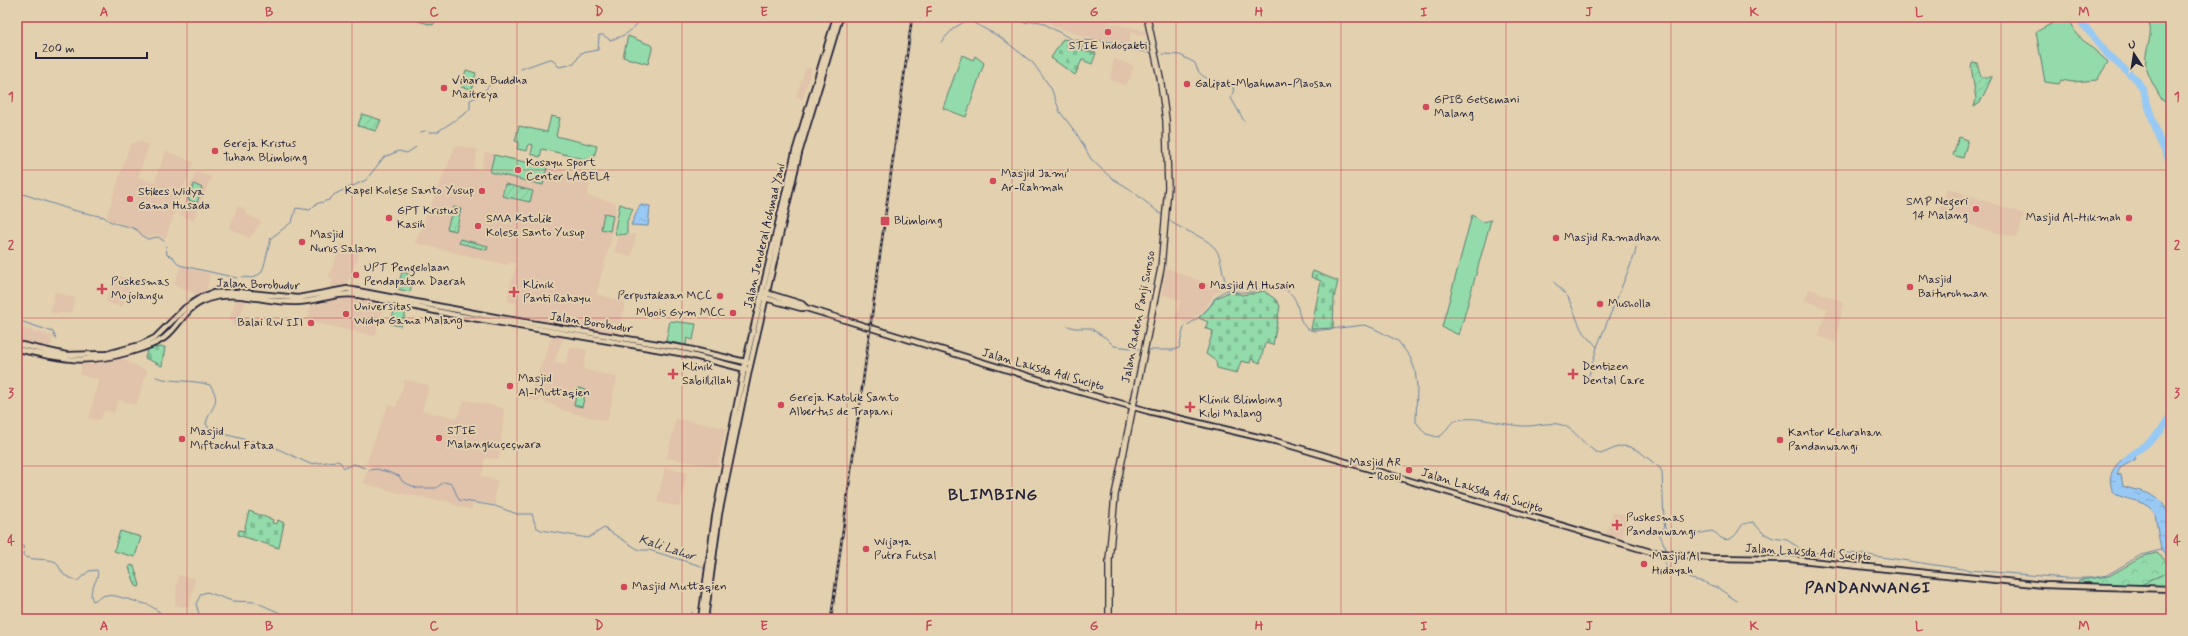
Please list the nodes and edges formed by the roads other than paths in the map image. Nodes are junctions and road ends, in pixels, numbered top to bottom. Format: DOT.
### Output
graph roads {
  1 [pos="836,17"];
  2 [pos="840,17"];
  3 [pos="1147,17"];
  4 [pos="797,153"];
  5 [pos="768,287"];
  6 [pos="764,295"];
  7 [pos="773,295"];
  8 [pos="773,301"];
  9 [pos="763,308"];
  10 [pos="806,308"];
  11 [pos="464,314"];
  12 [pos="17,344"];
  13 [pos="17,349"];
  14 [pos="702,352"];
  15 [pos="66,358"];
  16 [pos="701,358"];
  17 [pos="748,362"];
  18 [pos="746,369"];
  19 [pos="1133,407"];
  20 [pos="732,436"];
  21 [pos="2171,589"];
  22 [pos="701,619"];
  23 [pos="706,619"];
  24 [pos="1109,619"];
  1 -- 4 [label="main road, Jalan Jenderal Achmad Yani"];
  2 -- 4 [label="main road, Jalan Jenderal Achmad Yani"];
  3 -- 19 [label="highway, Jalan Raden Panji Suroso"];
  4 -- 5 [label="main road, Jalan Jenderal Achmad Yani"];
  4 -- 6 [label="main road, Jalan Jenderal Achmad Yani"];
  5 -- 6 [label="main road, Jalan Jenderal Achmad Yani"];
  5 -- 7 [label="main road"];
  6 -- 7 [label="main road, Jalan Laksda Adi Sucipto"];
  6 -- 8 [label="main road, Jalan Laksda Adi Sucipto"];
  6 -- 9 [label="main road, Jalan Jenderal Achmad Yani"];
  6 -- 17 [label="main road, Jalan Jenderal Achmad Yani"];
  7 -- 10 [label="main road, Jalan Laksda Adi Sucipto"];
  8 -- 9 [label="main road"];
  8 -- 10 [label="main road, Jalan Laksda Adi Sucipto"];
  9 -- 17 [label="main road, Jalan Jenderal Achmad Yani"];
  10 -- 19 [label="main road, Jalan Laksda Adi Sucipto"];
  11 -- 14 [label="main road, Jalan Borobudur"];
  11 -- 15 [label="main road, Jalan Borobudur"];
  11 -- 16 [label="main road, Jalan Borobudur"];
  12 -- 15 [label="main road"];
  13 -- 15 [label="main road"];
  14 -- 16 [label="main road"];
  14 -- 17 [label="main road, Jalan Borobudur"];
  16 -- 18 [label="main road, Jalan Borobudur"];
  17 -- 18 [label="main road, Jalan Jenderal Achmad Yani"];
  18 -- 20 [label="main road, Jalan Jenderal Achmad Yani"];
  19 -- 21 [label="main road, Jalan Laksda Adi Sucipto"];
  19 -- 24 [label="highway, Jalan Raden Panji Suroso"];
  20 -- 22 [label="main road, Jalan Jenderal Achmad Yani"];
  20 -- 23 [label="main road, Jalan Jenderal Achmad Yani"];
}
